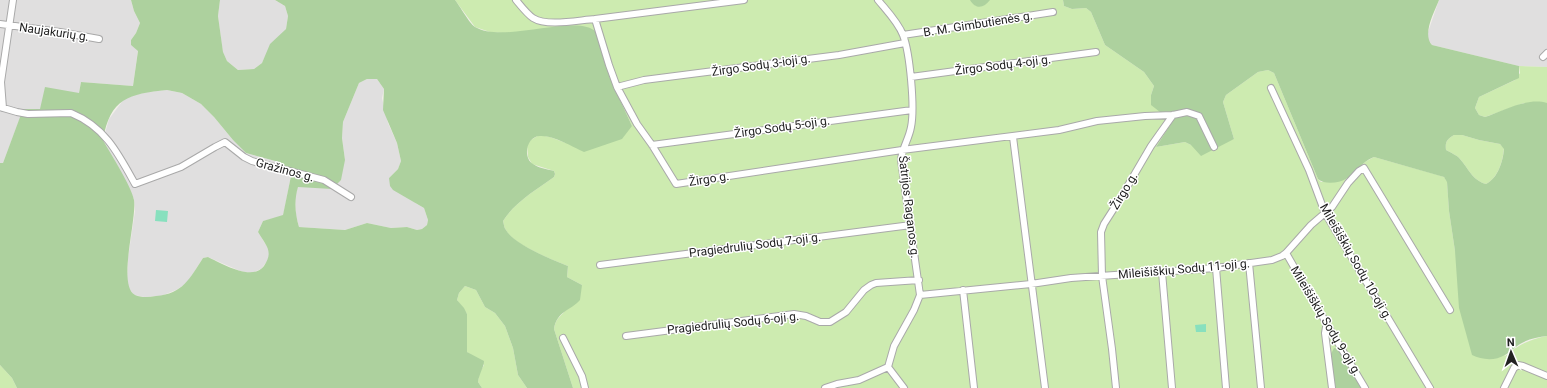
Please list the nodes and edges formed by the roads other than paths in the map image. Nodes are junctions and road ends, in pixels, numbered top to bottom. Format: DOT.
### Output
graph roads {
  1 [pos="14,0"];
  2 [pos="516,0"];
  3 [pos="744,0"];
  4 [pos="878,0"];
  5 [pos="1053,12"];
  6 [pos="595,18"];
  7 [pos="0,24"];
  8 [pos="10,26"];
  9 [pos="903,35"];
  10 [pos="99,39"];
  11 [pos="905,43"];
  12 [pos="1096,52"];
  13 [pos="911,77"];
  14 [pos="617,87"];
  15 [pos="1271,88"];
  16 [pos="2,108"];
  17 [pos="912,110"];
  18 [pos="1173,115"];
  19 [pos="1014,137"];
  20 [pos="652,145"];
  21 [pos="1214,147"];
  22 [pos="902,150"];
  23 [pos="351,197"];
  24 [pos="1325,213"];
  25 [pos="911,225"];
  26 [pos="1286,253"];
  27 [pos="1249,263"];
  28 [pos="600,265"];
  29 [pos="1216,268"];
  30 [pos="1162,272"];
  31 [pos="1102,276"];
  32 [pos="919,280"];
  33 [pos="1031,284"];
  34 [pos="963,290"];
  35 [pos="920,294"];
  36 [pos="1450,310"];
  37 [pos="1328,326"];
  38 [pos="626,336"];
  39 [pos="563,338"];
  40 [pos="888,367"];
  41 [pos="1547,376"];
  42 [pos="585,388"];
  43 [pos="826,388"];
  44 [pos="904,388"];
  45 [pos="974,388"];
  46 [pos="1045,388"];
  47 [pos="1116,388"];
  48 [pos="1172,388"];
  49 [pos="1226,388"];
  50 [pos="1261,388"];
  51 [pos="1332,388"];
  52 [pos="1366,388"];
  53 [pos="1430,388"];
  54 [pos="1504,388"];
  1 -- 8 [label="street, Naujakurių g."];
  2 -- 6 [label="street"];
  3 -- 6 [label="street"];
  4 -- 9 [label="street, Šatrijos Raganos g."];
  5 -- 9 [label="street, B. M. Gimbutienės g."];
  6 -- 14 [label="street, Žirgo g."];
  7 -- 8 [label="street, Naujakurių g."];
  8 -- 10 [label="street, Naujakurių g."];
  8 -- 16 [label="street, Naujakurių g."];
  9 -- 11 [label="street, Šatrijos Raganos g."];
  11 -- 13 [label="street, Šatrijos Raganos g."];
  11 -- 14 [label="street, Žirgo Sodų 3-ioji g."];
  12 -- 13 [label="street, Žirgo Sodų 4-oji g."];
  13 -- 17 [label="street, Šatrijos Raganos g."];
  14 -- 20 [label="street, Žirgo g."];
  15 -- 24 [label="street, Mileišiškių Sodų 10-oji g."];
  16 -- 23 [label="street, Gražinos g."];
  17 -- 20 [label="street, Žirgo Sodų 5-oji g."];
  17 -- 22 [label="street, Šatrijos Raganos g."];
  18 -- 19 [label="street, Žirgo g."];
  18 -- 21 [label="street, Žirgo g."];
  18 -- 31 [label="street, Žirgo g."];
  19 -- 22 [label="street, Žirgo g."];
  19 -- 33 [label="street"];
  20 -- 22 [label="street, Žirgo g."];
  22 -- 25 [label="street, Šatrijos Raganos g."];
  24 -- 26 [label="street, Mileišiškių Sodų 11-oji g."];
  24 -- 36 [label="street, Mileišiškių Sodų 11-oji g."];
  24 -- 53 [label="street, Mileišiškių Sodų 10-oji g."];
  25 -- 28 [label="street, Pragiedrulių Sodų 7-oji g."];
  25 -- 32 [label="street, Šatrijos Raganos g."];
  26 -- 27 [label="street, Mileišiškių Sodų 11-oji g."];
  26 -- 37 [label="street, Mileišiškių Sodų 9-oji g."];
  27 -- 29 [label="street, Mileišiškių Sodų 11-oji g."];
  27 -- 50 [label="street"];
  29 -- 30 [label="street, Mileišiškių Sodų 11-oji g."];
  29 -- 49 [label="street"];
  30 -- 31 [label="street, Mileišiškių Sodų 11-oji g."];
  30 -- 48 [label="street"];
  31 -- 33 [label="street, Mileišiškių Sodų 11-oji g."];
  31 -- 47 [label="street, Žirgo g."];
  32 -- 35 [label="street, Šatrijos Raganos g."];
  32 -- 38 [label="street, Pragiedrulių Sodų 6-oji g."];
  33 -- 34 [label="street, Mileišiškių Sodų 11-oji g."];
  33 -- 46 [label="street"];
  34 -- 35 [label="street, Mileišiškių Sodų 11-oji g."];
  34 -- 45 [label="street"];
  35 -- 40 [label="street, Šatrijos Raganos g."];
  37 -- 51 [label="street"];
  37 -- 52 [label="street, Mileišiškių Sodų 9-oji g."];
  39 -- 42 [label="street"];
  40 -- 43 [label="street"];
  40 -- 44 [label="street"];
  41 -- 54 [label="street"];
}
